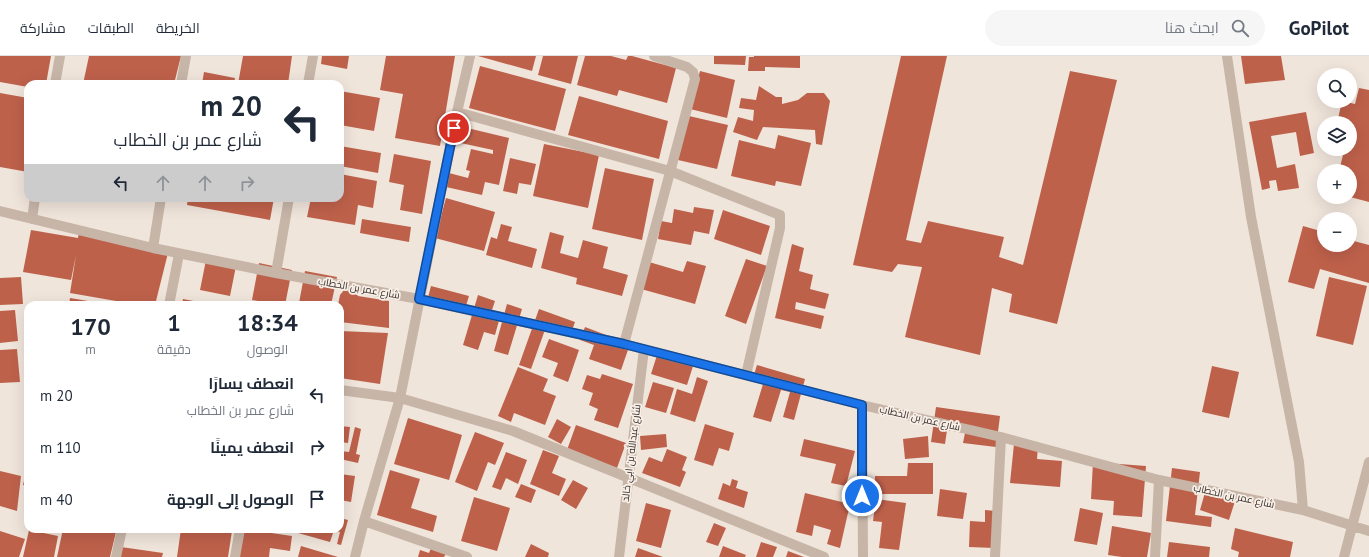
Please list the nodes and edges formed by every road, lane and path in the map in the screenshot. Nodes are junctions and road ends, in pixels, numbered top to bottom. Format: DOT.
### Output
graph roads {
  1 [pos="60,56"];
  2 [pos="186,56"];
  3 [pos="313,56"];
  4 [pos="470,56"];
  5 [pos="1227,56"];
  6 [pos="660,57"];
  7 [pos="56,80"];
  8 [pos="183,80"];
  9 [pos="309,80"];
  10 [pos="457,112"];
  11 [pos="670,171"];
  12 [pos="34,202"];
  13 [pos="161,202"];
  14 [pos="288,202"];
  15 [pos="0,211"];
  16 [pos="32,219"];
  17 [pos="153,248"];
  18 [pos="179,254"];
  19 [pos="276,273"];
  20 [pos="419,299"];
  21 [pos="170,301"];
  22 [pos="624,344"];
  23 [pos="644,349"];
  24 [pos="746,375"];
  25 [pos="344,391"];
  26 [pos="400,398"];
  27 [pos="862,405"];
  28 [pos="1001,437"];
  29 [pos="1369,462"];
  30 [pos="628,477"];
  31 [pos="1159,480"];
  32 [pos="1303,510"];
  33 [pos="364,522"];
  34 [pos="1352,526"];
  35 [pos="1369,530"];
  36 [pos="121,533"];
  37 [pos="239,533"];
  38 [pos="116,557"];
  39 [pos="235,557"];
  40 [pos="355,557"];
  41 [pos="467,557"];
  42 [pos="619,557"];
  43 [pos="824,557"];
  44 [pos="862,557"];
  45 [pos="995,557"];
  46 [pos="1155,557"];
  47 [pos="1344,557"];
  1 -- 7 [label="street"];
  2 -- 8 [label="street"];
  3 -- 9 [label="street"];
  4 -- 10 [label="street"];
  5 -- 32 [label="street"];
  6 -- 11 [label="street"];
  10 -- 11 [label="street"];
  10 -- 20 [label="street"];
  11 -- 22 [label="street"];
  11 -- 24 [label="street"];
  12 -- 16 [label="street"];
  13 -- 17 [label="street"];
  14 -- 19 [label="street"];
  15 -- 16 [label="street, شارع عمر بن الخطاب"];
  16 -- 17 [label="street, شارع عمر بن الخطاب"];
  17 -- 18 [label="street, شارع عمر بن الخطاب"];
  18 -- 19 [label="street, شارع عمر بن الخطاب"];
  18 -- 21 [label="street"];
  19 -- 20 [label="street, شارع عمر بن الخطاب"];
  20 -- 22 [label="street, شارع عمر بن الخطاب"];
  20 -- 26 [label="street"];
  22 -- 23 [label="street, شارع عمر بن الخطاب"];
  23 -- 24 [label="street, شارع عمر بن الخطاب"];
  23 -- 30 [label="street, شارع عبدالله بن ابي خالد"];
  24 -- 27 [label="street, شارع عمر بن الخطاب"];
  25 -- 26 [label="street"];
  26 -- 30 [label="street"];
  26 -- 33 [label="street"];
  27 -- 28 [label="street, شارع عمر بن الخطاب"];
  27 -- 44 [label="street"];
  28 -- 31 [label="street, شارع عمر بن الخطاب"];
  28 -- 45 [label="street"];
  29 -- 34 [label="street"];
  30 -- 42 [label="street, شارع عبدالله بن ابي خالد"];
  30 -- 43 [label="street"];
  31 -- 32 [label="street, شارع عمر بن الخطاب"];
  31 -- 46 [label="street"];
  32 -- 34 [label="street, شارع عمر بن الخطاب"];
  33 -- 40 [label="street"];
  33 -- 41 [label="street"];
  34 -- 35 [label="street, شارع عمر بن الخطاب"];
  34 -- 47 [label="street"];
  36 -- 38 [label="street"];
  37 -- 39 [label="street"];
}
